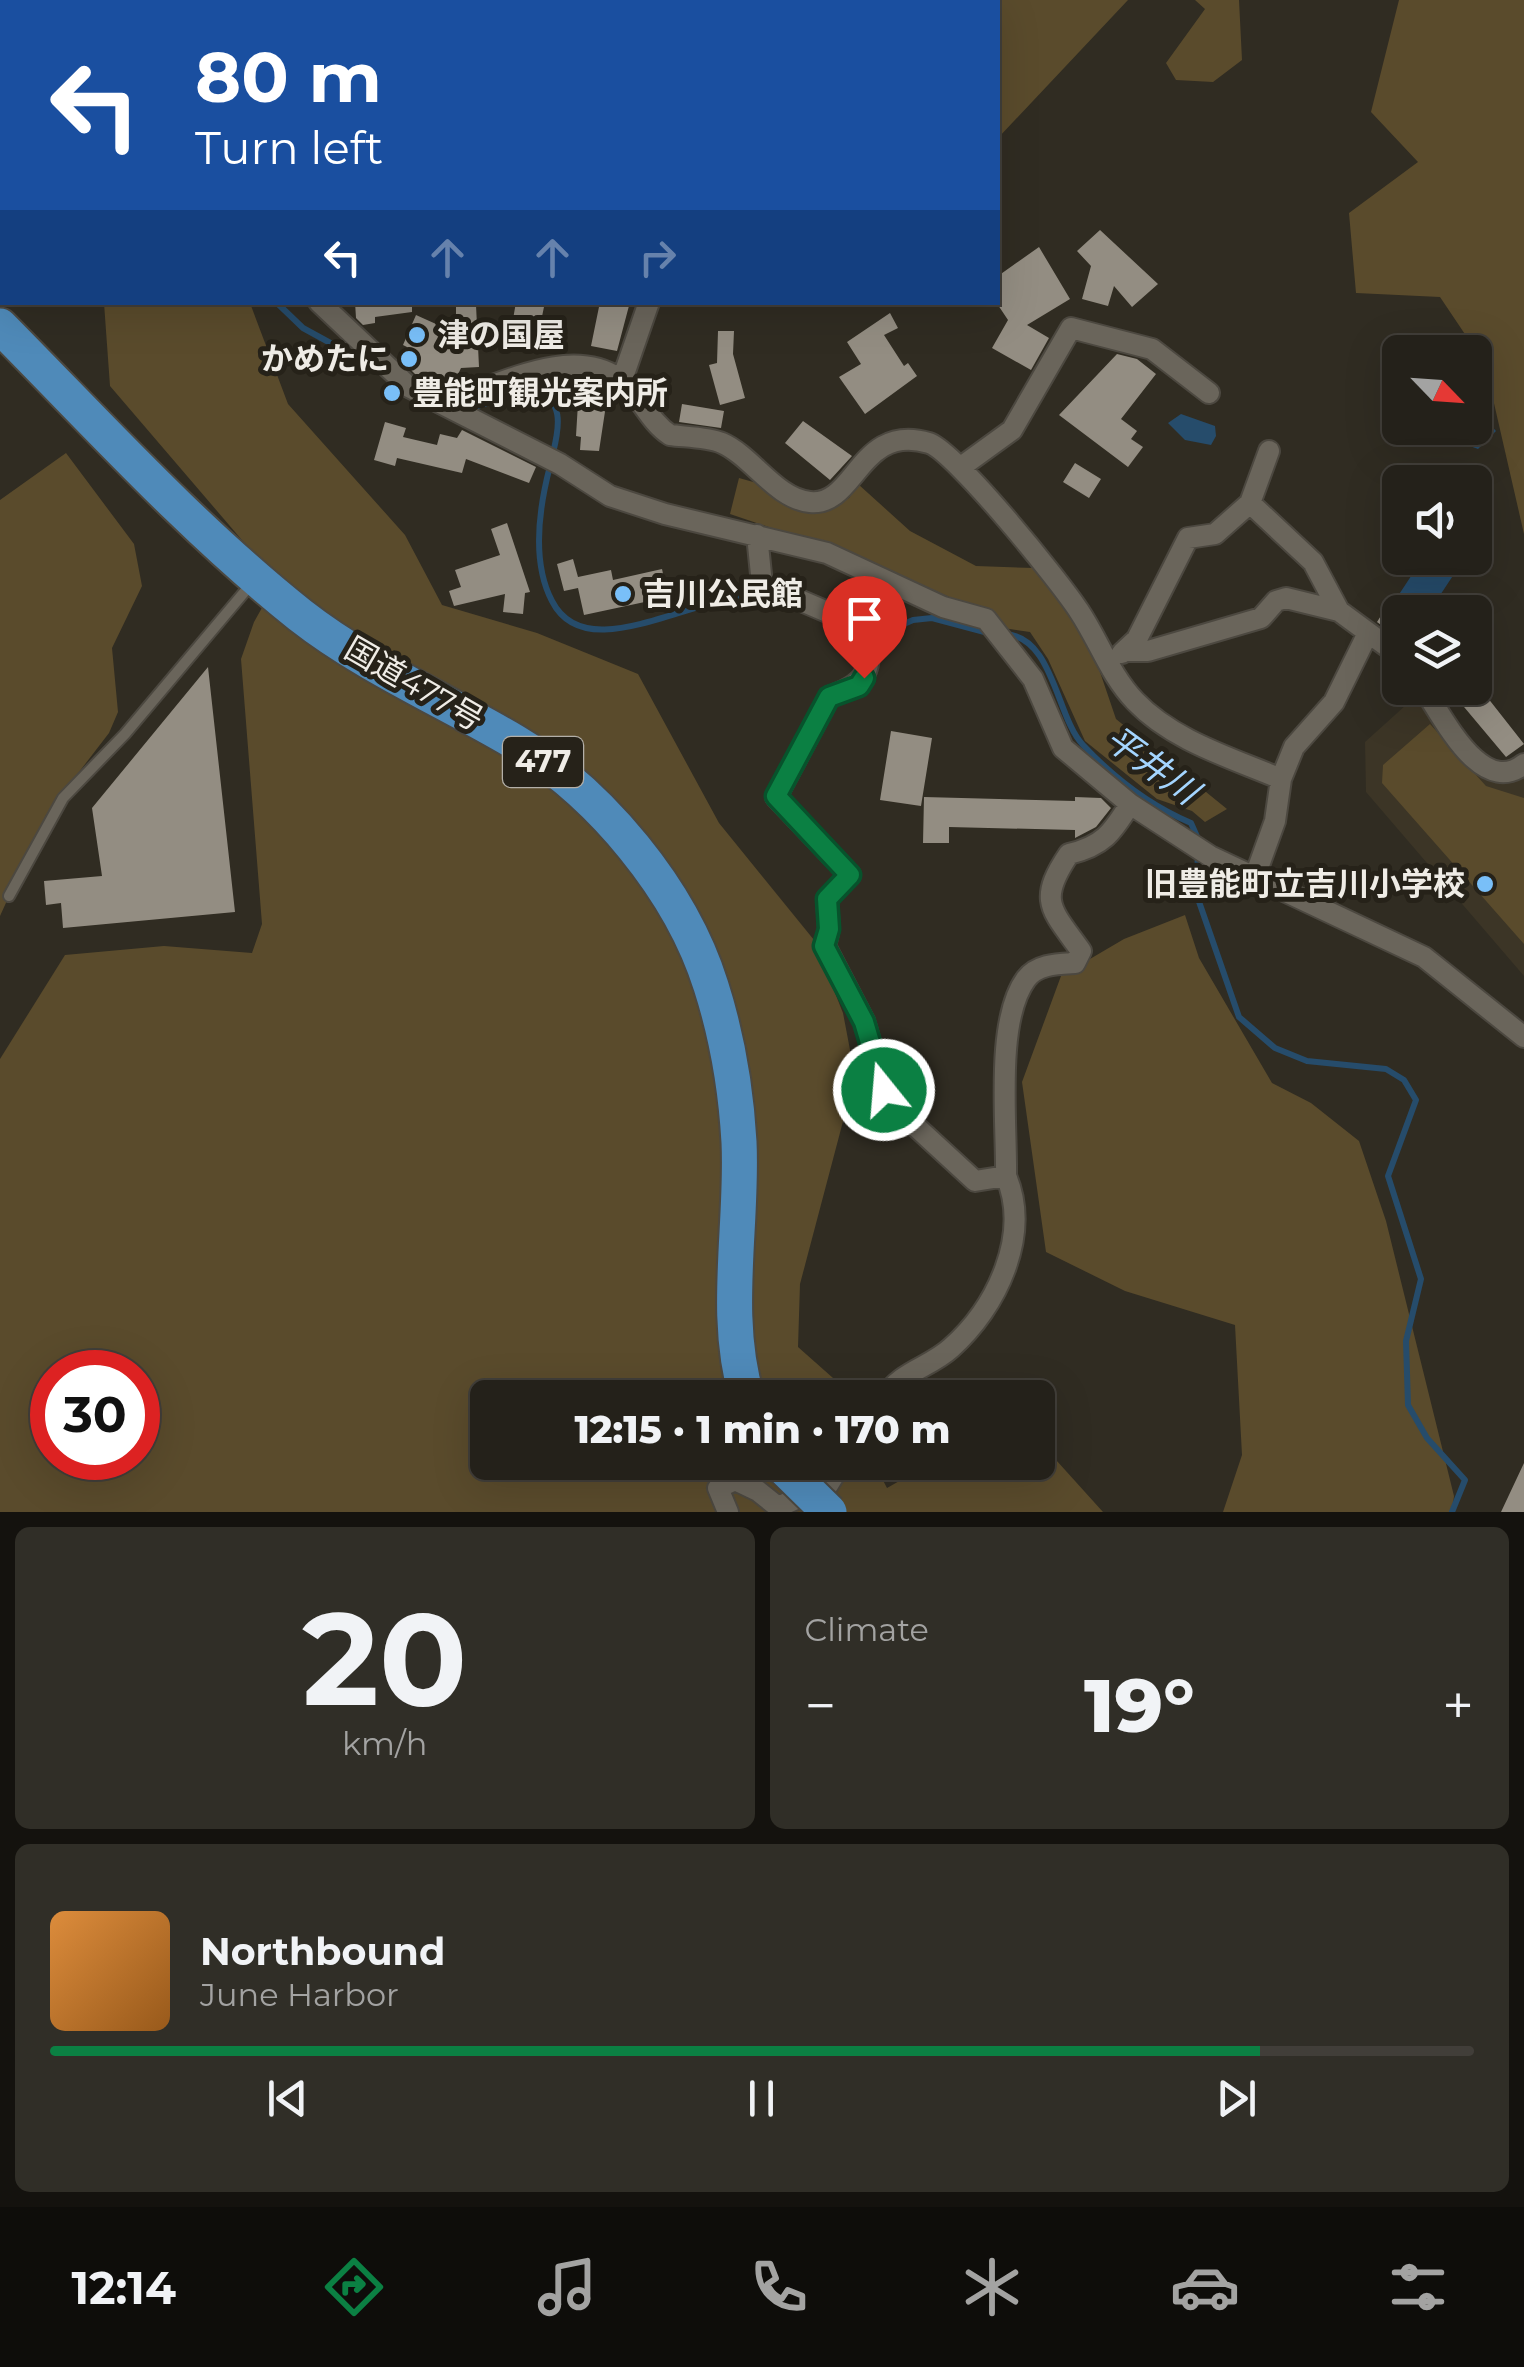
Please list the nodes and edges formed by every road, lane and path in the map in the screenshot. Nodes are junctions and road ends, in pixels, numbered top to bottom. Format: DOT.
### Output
graph roads {
  1 [pos="322,305"];
  2 [pos="647,305"];
  3 [pos="0,326"];
  4 [pos="622,380"];
  5 [pos="1209,393"];
  6 [pos="441,403"];
  7 [pos="1269,451"];
  8 [pos="962,467"];
  9 [pos="1250,502"];
  10 [pos="756,535"];
  11 [pos="256,579"];
  12 [pos="1339,611"];
  13 [pos="1368,635"];
  14 [pos="1382,644"];
  15 [pos="1126,651"];
  16 [pos="1105,662"];
  17 [pos="1436,705"];
  18 [pos="1524,764"];
  19 [pos="1281,779"];
  20 [pos="1130,804"];
  21 [pos="1254,879"];
  22 [pos="9,896"];
  23 [pos="1524,1036"];
  24 [pos="1006,1176"];
  25 [pos="742,1380"];
  26 [pos="896,1380"];
  27 [pos="735,1480"];
  28 [pos="735,1480"];
  29 [pos="796,1480"];
  30 [pos="832,1480"];
  31 [pos="728,1512"];
  32 [pos="829,1512"];
  1 -- 6 [label="street"];
  2 -- 4 [label="street"];
  3 -- 11 [label="highway, 国道477号 / 477"];
  4 -- 6 [label="street"];
  4 -- 8 [label="street"];
  5 -- 8 [label="street"];
  6 -- 10 [label="street"];
  7 -- 9 [label="street"];
  8 -- 16 [label="street"];
  9 -- 12 [label="street"];
  9 -- 15 [label="street"];
  10 -- 20 [label="street"];
  10 -- 24 [label="street"];
  11 -- 22 [label="lane"];
  11 -- 25 [label="highway, 国道477号 / 477"];
  12 -- 13 [label="street"];
  12 -- 15 [label="street"];
  13 -- 14 [label="street"];
  13 -- 19 [label="street"];
  15 -- 16 [label="street"];
  16 -- 19 [label="street"];
  17 -- 18 [label="street"];
  19 -- 21 [label="street"];
  20 -- 21 [label="street"];
  20 -- 24 [label="street"];
  21 -- 23 [label="street"];
  24 -- 26 [label="street"];
  27 -- 31 [label="street"];
  28 -- 30 [label="street"];
  29 -- 32 [label="highway, bridge"];
}
